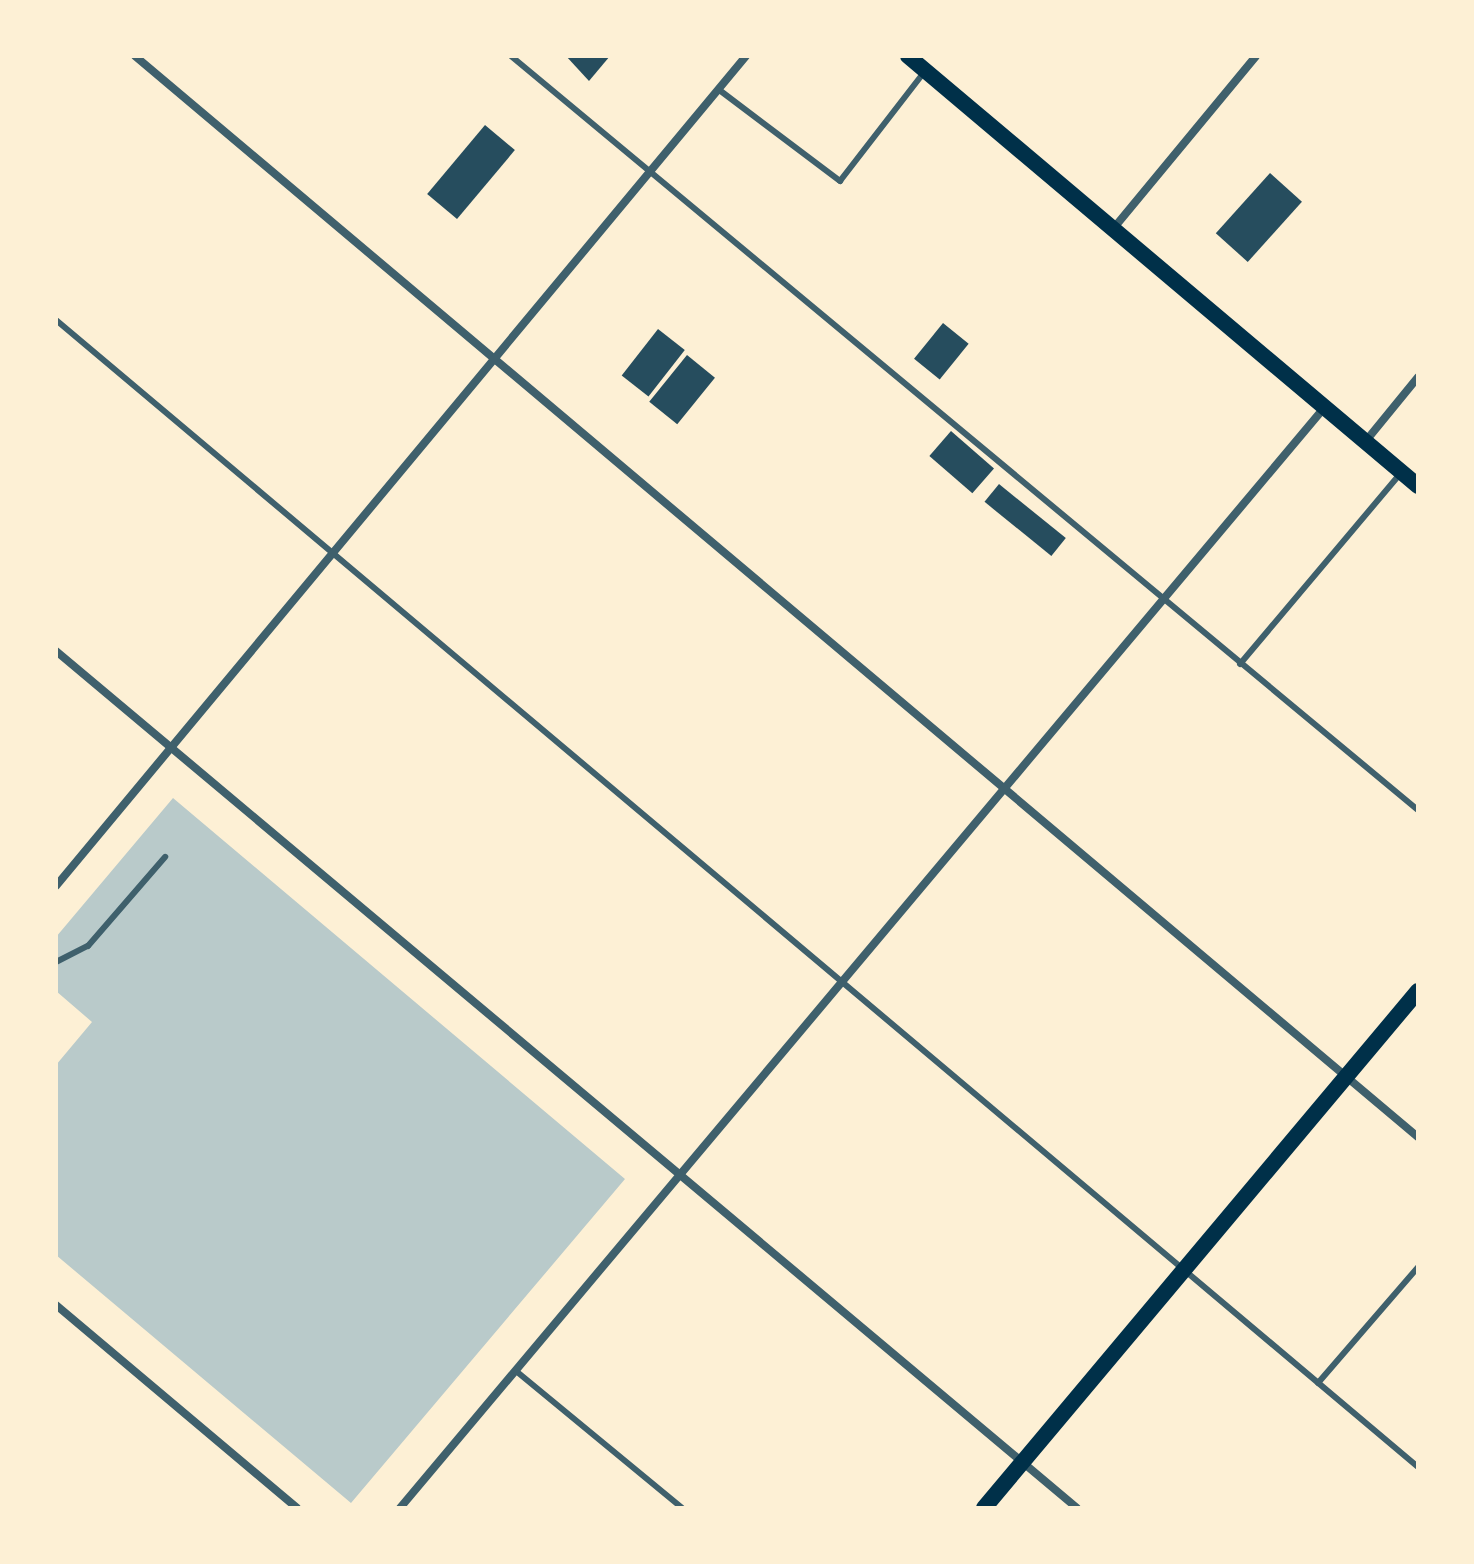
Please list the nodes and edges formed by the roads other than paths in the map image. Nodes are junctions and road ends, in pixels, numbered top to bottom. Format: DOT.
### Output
graph roads {
  1 [pos="135,56"];
  2 [pos="511,56"];
  3 [pos="746,56"];
  4 [pos="908,56"];
  5 [pos="1256,56"];
  6 [pos="925,70"];
  7 [pos="718,89"];
  8 [pos="650,172"];
  9 [pos="1113,229"];
  10 [pos="56,320"];
  11 [pos="494,358"];
  12 [pos="1418,377"];
  13 [pos="1324,408"];
  14 [pos="1365,442"];
  15 [pos="1401,473"];
  16 [pos="1418,486"];
  17 [pos="332,553"];
  18 [pos="1163,601"];
  19 [pos="56,651"];
  20 [pos="1240,664"];
  21 [pos="171,748"];
  22 [pos="1007,787"];
  23 [pos="1418,810"];
  24 [pos="165,857"];
  25 [pos="56,886"];
  26 [pos="56,962"];
  27 [pos="842,982"];
  28 [pos="1418,991"];
  29 [pos="1347,1077"];
  30 [pos="1418,1137"];
  31 [pos="679,1176"];
  32 [pos="1418,1267"];
  33 [pos="1185,1271"];
  34 [pos="56,1305"];
  35 [pos="516,1371"];
  36 [pos="1318,1383"];
  37 [pos="1023,1462"];
  38 [pos="1418,1467"];
  39 [pos="297,1508"];
  40 [pos="400,1508"];
  41 [pos="682,1508"];
  42 [pos="984,1508"];
  43 [pos="1077,1508"];
  1 -- 11 [label="street"];
  2 -- 8 [label="lane"];
  3 -- 7 [label="street"];
  4 -- 6 [label="main road"];
  5 -- 9 [label="street"];
  6 -- 7 [label="lane"];
  6 -- 9 [label="main road"];
  7 -- 8 [label="street"];
  8 -- 11 [label="street"];
  8 -- 18 [label="lane"];
  9 -- 13 [label="main road"];
  10 -- 17 [label="lane"];
  11 -- 17 [label="street"];
  11 -- 22 [label="street"];
  12 -- 14 [label="street"];
  13 -- 14 [label="main road"];
  13 -- 18 [label="street"];
  14 -- 15 [label="main road"];
  15 -- 16 [label="main road"];
  15 -- 20 [label="lane"];
  17 -- 21 [label="street"];
  17 -- 27 [label="lane"];
  18 -- 20 [label="lane"];
  18 -- 22 [label="street"];
  19 -- 21 [label="street"];
  20 -- 23 [label="lane"];
  21 -- 25 [label="street"];
  21 -- 31 [label="street"];
  22 -- 27 [label="street"];
  22 -- 29 [label="street"];
  24 -- 26 [label="lane"];
  27 -- 31 [label="street"];
  27 -- 33 [label="lane"];
  28 -- 29 [label="main road"];
  29 -- 30 [label="street"];
  29 -- 33 [label="main road"];
  31 -- 35 [label="street"];
  31 -- 37 [label="street"];
  32 -- 36 [label="lane"];
  33 -- 36 [label="lane"];
  33 -- 37 [label="main road"];
  34 -- 39 [label="street"];
  35 -- 40 [label="street"];
  35 -- 41 [label="lane"];
  36 -- 38 [label="lane"];
  37 -- 42 [label="main road"];
  37 -- 43 [label="street"];
}
